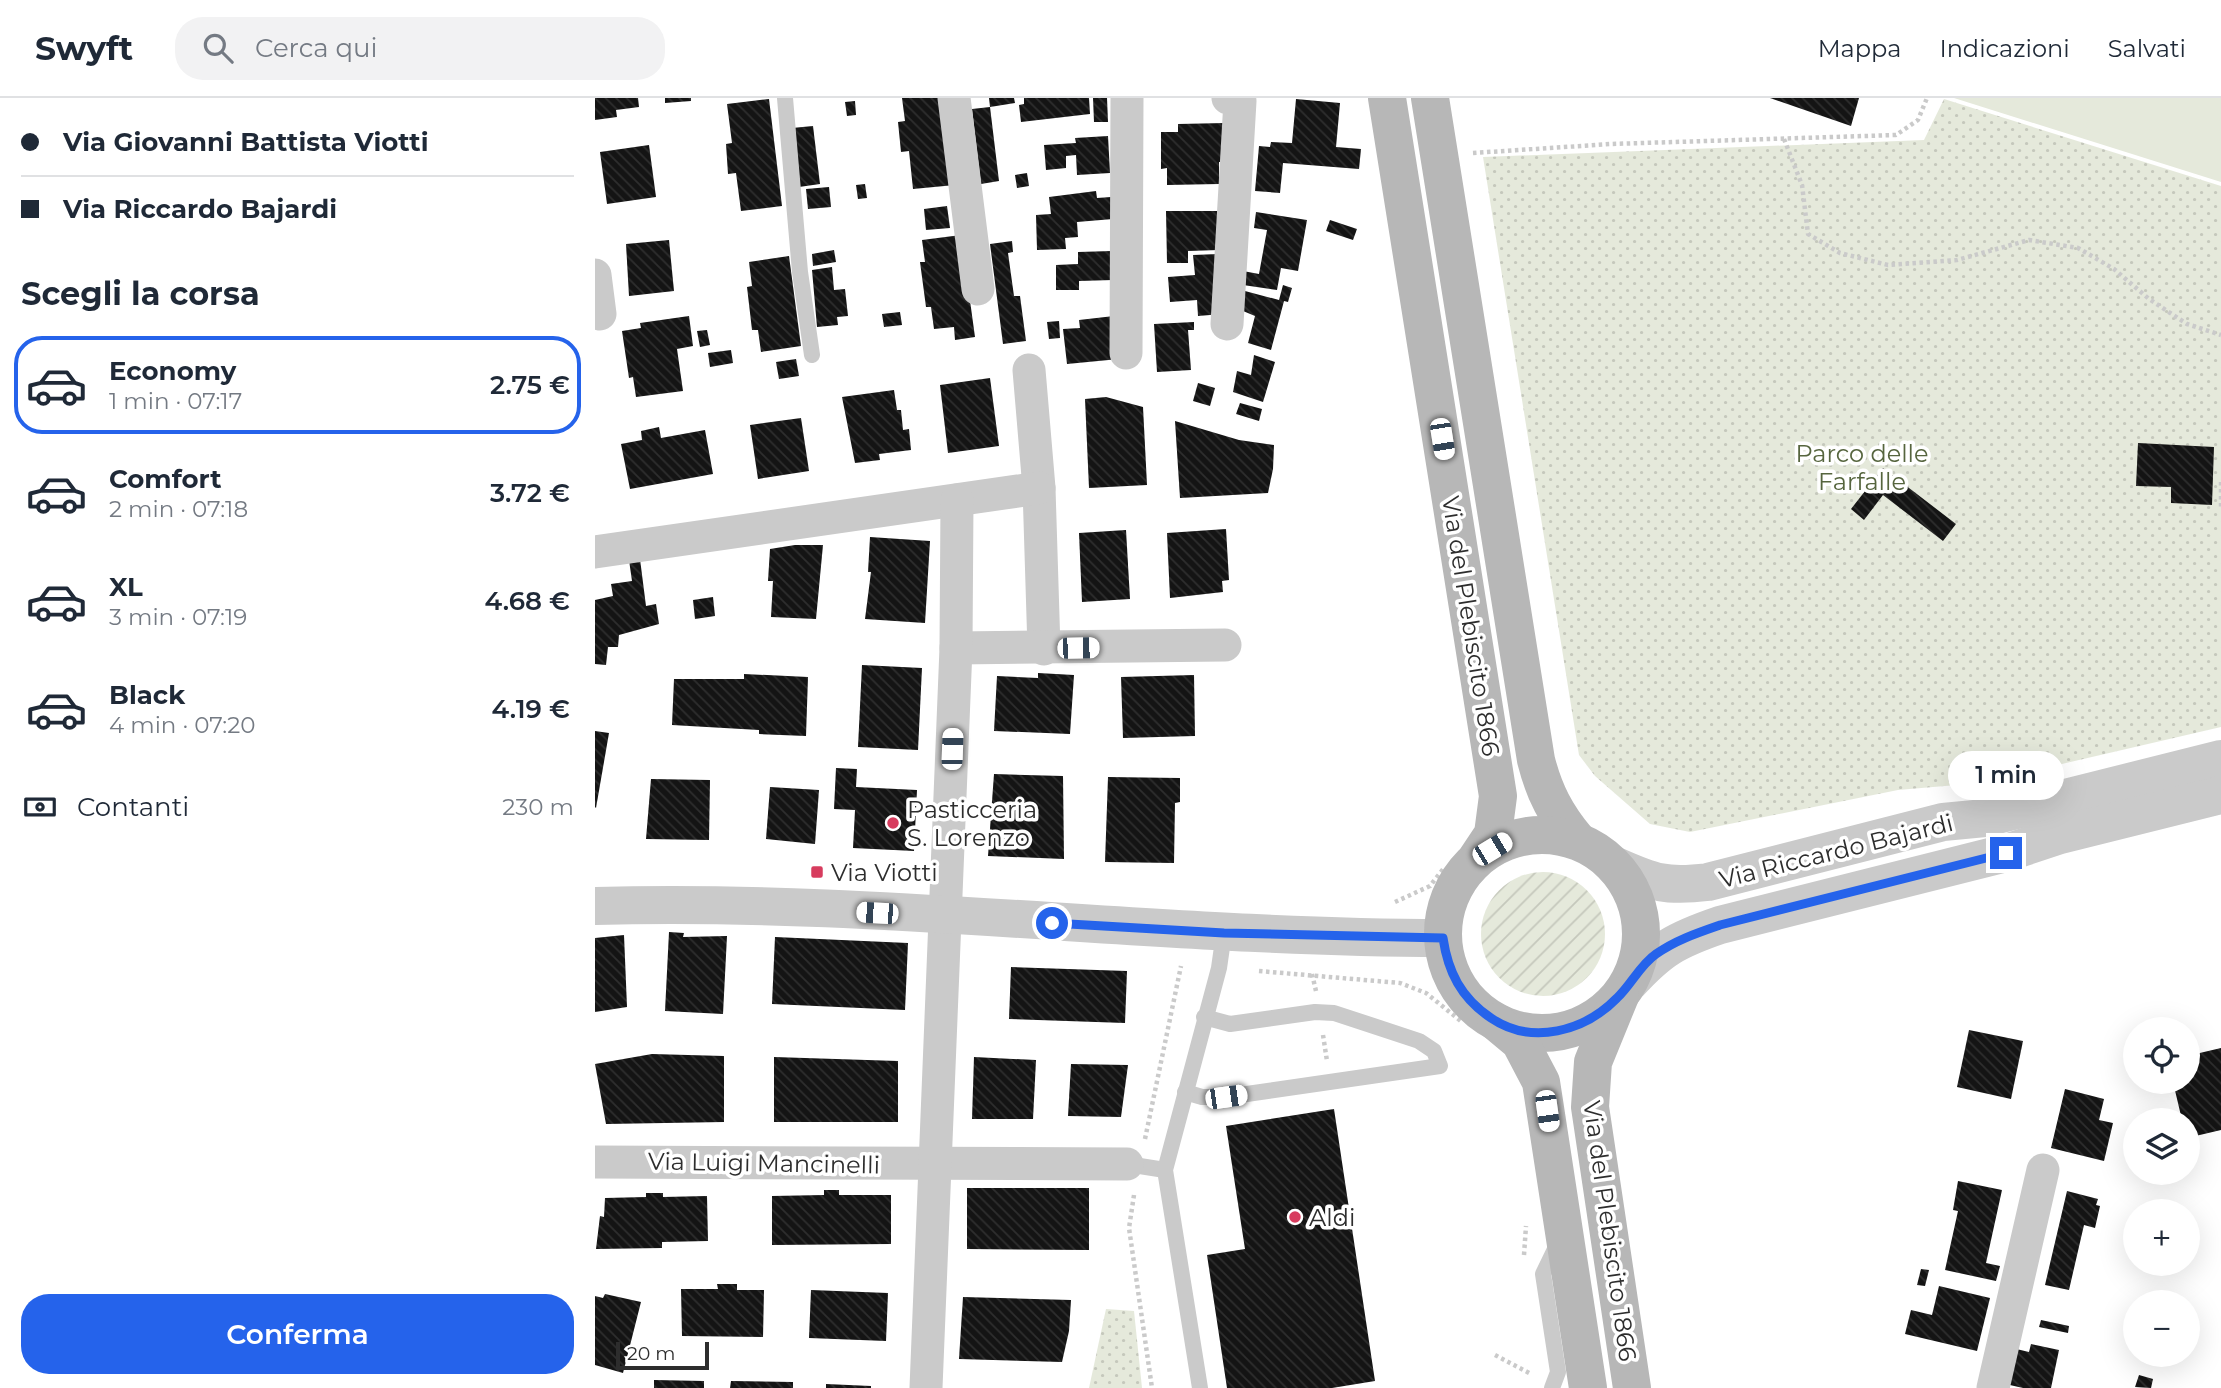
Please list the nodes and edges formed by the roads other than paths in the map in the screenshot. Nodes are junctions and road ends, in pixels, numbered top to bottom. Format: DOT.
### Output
graph roads {
  1 [pos="785,98"];
  2 [pos="954,98"];
  3 [pos="1127,98"];
  4 [pos="1228,98"];
  5 [pos="1387,98"];
  6 [pos="1430,98"];
  7 [pos="595,275"];
  8 [pos="978,289"];
  9 [pos="600,314"];
  10 [pos="1227,324"];
  11 [pos="1126,353"];
  12 [pos="812,355"];
  13 [pos="1029,370"];
  14 [pos="1038,488"];
  15 [pos="957,500"];
  16 [pos="595,552"];
  17 [pos="1225,645"];
  18 [pos="957,648"];
  19 [pos="1044,649"];
  20 [pos="2221,759"];
  21 [pos="2221,795"];
  22 [pos="1577,840"];
  23 [pos="1464,860"];
  24 [pos="1616,866"];
  25 [pos="595,906"];
  26 [pos="945,917"];
  27 [pos="1224,933"];
  28 [pos="1443,938"];
  29 [pos="1625,989"];
  30 [pos="1205,1017"];
  31 [pos="1479,1022"];
  32 [pos="1185,1093"];
  33 [pos="595,1162"];
  34 [pos="933,1165"];
  35 [pos="1135,1167"];
  36 [pos="1165,1170"];
  37 [pos="2043,1170"];
  38 [pos="1564,1232"];
  39 [pos="926,1388"];
  40 [pos="1200,1388"];
  41 [pos="1552,1388"];
  42 [pos="1588,1388"];
  43 [pos="1632,1388"];
  44 [pos="1993,1388"];
  1 -- 12 [label="lane"];
  2 -- 8 [label="street"];
  3 -- 11 [label="street"];
  4 -- 10 [label="street"];
  5 -- 23 [label="main road, Via del Plebiscito 1866"];
  6 -- 22 [label="main road, Via del Plebiscito 1866"];
  7 -- 9 [label="street"];
  13 -- 14 [label="street"];
  14 -- 15 [label="street"];
  14 -- 19 [label="street"];
  15 -- 16 [label="street"];
  15 -- 18 [label="street"];
  17 -- 19 [label="street"];
  18 -- 19 [label="street"];
  18 -- 26 [label="street"];
  20 -- 24 [label="street, Via Riccardo Bajardi"];
  21 -- 29 [label="street, Via Riccardo Bajardi"];
  22 -- 23 [label="main road"];
  22 -- 24 [label="main road"];
  23 -- 28 [label="main road"];
  24 -- 29 [label="main road"];
  25 -- 26 [label="street"];
  26 -- 27 [label="street"];
  26 -- 34 [label="street"];
  27 -- 28 [label="street"];
  27 -- 30 [label="lane"];
  28 -- 31 [label="main road"];
  29 -- 31 [label="main road"];
  29 -- 43 [label="main road, Via del Plebiscito 1866"];
  30 -- 32 [label="lane"];
  30 -- 32 [label="lane"];
  31 -- 38 [label="main road, Via del Plebiscito 1866"];
  32 -- 36 [label="lane"];
  33 -- 34 [label="street, Via Luigi Mancinelli"];
  34 -- 35 [label="street, Via Luigi Mancinelli"];
  34 -- 39 [label="street"];
  35 -- 36 [label="lane"];
  36 -- 40 [label="lane"];
  37 -- 44 [label="street"];
  38 -- 41 [label="lane"];
  38 -- 42 [label="main road, Via del Plebiscito 1866"];
}
